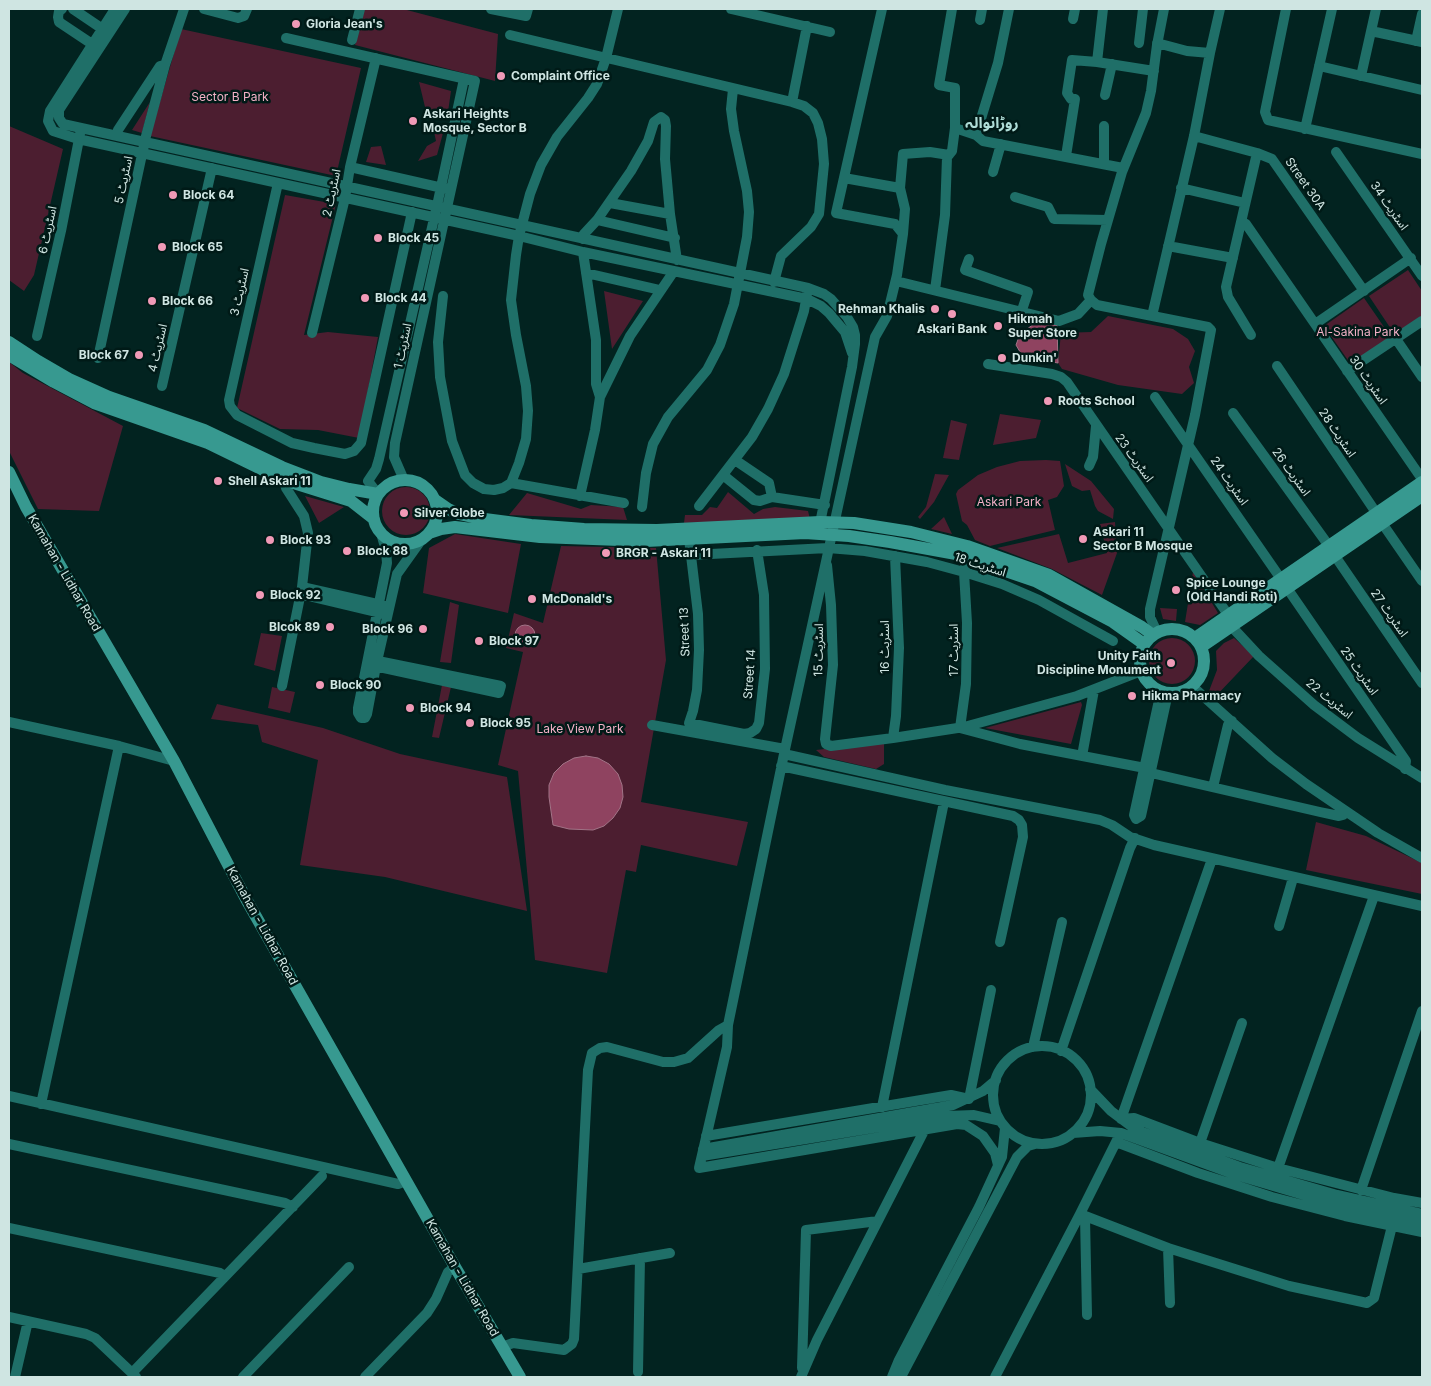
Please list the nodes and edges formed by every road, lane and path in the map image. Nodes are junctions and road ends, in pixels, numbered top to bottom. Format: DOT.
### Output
graph roads {
  1 [pos="62,9"];
  2 [pos="73,9"];
  3 [pos="113,9"];
  4 [pos="125,9"];
  5 [pos="184,9"];
  6 [pos="204,9"];
  7 [pos="247,9"];
  8 [pos="360,9"];
  9 [pos="491,9"];
  10 [pos="528,9"];
  11 [pos="618,9"];
  12 [pos="731,9"];
  13 [pos="882,9"];
  14 [pos="952,9"];
  15 [pos="982,9"];
  16 [pos="1009,9"];
  17 [pos="1075,9"];
  18 [pos="1103,9"];
  19 [pos="1143,9"];
  20 [pos="1164,9"];
  21 [pos="1220,9"];
  22 [pos="1286,9"];
  23 [pos="1332,9"];
  24 [pos="1376,9"];
  25 [pos="1422,14"];
  26 [pos="1073,19"];
  27 [pos="980,20"];
  28 [pos="807,26"];
  29 [pos="106,30"];
  30 [pos="1371,31"];
  31 [pos="830,32"];
  32 [pos="510,35"];
  33 [pos="286,38"];
  34 [pos="352,40"];
  35 [pos="1419,42"];
  36 [pos="1139,43"];
  37 [pos="1158,43"];
  38 [pos="92,44"];
  39 [pos="1210,53"];
  40 [pos="376,58"];
  41 [pos="606,58"];
  42 [pos="1097,62"];
  43 [pos="1112,64"];
  44 [pos="166,65"];
  45 [pos="1319,66"];
  46 [pos="1154,71"];
  47 [pos="1361,76"];
  48 [pos="464,79"];
  49 [pos="733,89"];
  50 [pos="1422,90"];
  51 [pos="1105,95"];
  52 [pos="792,102"];
  53 [pos="59,120"];
  54 [pos="48,124"];
  55 [pos="1104,126"];
  56 [pos="955,128"];
  57 [pos="1305,129"];
  58 [pos="80,133"];
  59 [pos="976,134"];
  60 [pos="117,135"];
  61 [pos="1194,136"];
  62 [pos="1001,144"];
  63 [pos="144,147"];
  64 [pos="1336,152"];
  65 [pos="1257,153"];
  66 [pos="949,154"];
  67 [pos="1422,154"];
  68 [pos="1066,156"];
  69 [pos="1104,164"];
  70 [pos="212,168"];
  71 [pos="350,168"];
  72 [pos="1123,168"];
  73 [pos="993,172"];
  74 [pos="844,178"];
  75 [pos="278,183"];
  76 [pos="348,187"];
  77 [pos="900,188"];
  78 [pos="1181,188"];
  79 [pos="446,189"];
  80 [pos="1015,196"];
  81 [pos="345,198"];
  82 [pos="610,203"];
  83 [pos="1245,204"];
  84 [pos="442,207"];
  85 [pos="412,212"];
  86 [pos="670,214"];
  87 [pos="439,218"];
  88 [pos="597,220"];
  89 [pos="1108,220"];
  90 [pos="1242,222"];
  91 [pos="521,231"];
  92 [pos="903,234"];
  93 [pos="674,238"];
  94 [pos="583,239"];
  95 [pos="1168,246"];
  96 [pos="584,252"];
  97 [pos="1232,258"];
  98 [pos="1411,258"];
  99 [pos="969,259"];
  100 [pos="678,260"];
  101 [pos="674,271"];
  102 [pos="586,273"];
  103 [pos="740,274"];
  104 [pos="1422,276"];
  105 [pos="896,281"];
  106 [pos="774,282"];
  107 [pos="737,285"];
  108 [pos="808,288"];
  109 [pos="660,290"];
  110 [pos="935,290"];
  111 [pos="1364,291"];
  112 [pos="443,296"];
  113 [pos="807,299"];
  114 [pos="1091,300"];
  115 [pos="1022,310"];
  116 [pos="1152,316"];
  117 [pos="1422,321"];
  118 [pos="1315,324"];
  119 [pos="312,333"];
  120 [pos="1251,335"];
  121 [pos="37,336"];
  122 [pos="1396,339"];
  123 [pos="9,342"];
  124 [pos="9,355"];
  125 [pos="853,355"];
  126 [pos="98,358"];
  127 [pos="988,364"];
  128 [pos="1277,366"];
  129 [pos="1348,371"];
  130 [pos="1422,378"];
  131 [pos="162,386"];
  132 [pos="600,397"];
  133 [pos="1155,397"];
  134 [pos="128,409"];
  135 [pos="1233,413"];
  136 [pos="1096,426"];
  137 [pos="1188,445"];
  138 [pos="735,460"];
  139 [pos="1089,466"];
  140 [pos="9,472"];
  141 [pos="723,475"];
  142 [pos="284,480"];
  143 [pos="404,480"];
  144 [pos="1422,481"];
  145 [pos="511,483"];
  146 [pos="378,494"];
  147 [pos="580,496"];
  148 [pos="1416,496"];
  149 [pos="772,497"];
  150 [pos="435,500"];
  151 [pos="624,503"];
  152 [pos="825,505"];
  153 [pos="699,506"];
  154 [pos="642,507"];
  155 [pos="374,519"];
  156 [pos="1380,519"];
  157 [pos="819,528"];
  158 [pos="833,529"];
  159 [pos="1169,531"];
  160 [pos="381,533"];
  161 [pos="426,536"];
  162 [pos="689,540"];
  163 [pos="757,550"];
  164 [pos="1332,551"];
  165 [pos="827,552"];
  166 [pos="691,555"];
  167 [pos="895,556"];
  168 [pos="967,558"];
  169 [pos="964,572"];
  170 [pos="1422,581"];
  171 [pos="1284,584"];
  172 [pos="301,590"];
  173 [pos="384,610"];
  174 [pos="1230,621"];
  175 [pos="1151,637"];
  176 [pos="1113,641"];
  177 [pos="1198,642"];
  178 [pos="1141,671"];
  179 [pos="443,678"];
  180 [pos="1422,683"];
  181 [pos="282,686"];
  182 [pos="1192,686"];
  183 [pos="1094,690"];
  184 [pos="1164,692"];
  185 [pos="1232,721"];
  186 [pos="9,722"];
  187 [pos="689,723"];
  188 [pos="652,725"];
  189 [pos="960,728"];
  190 [pos="893,738"];
  191 [pos="119,746"];
  192 [pos="784,751"];
  193 [pos="1082,756"];
  194 [pos="174,761"];
  195 [pos="781,766"];
  196 [pos="1405,768"];
  197 [pos="1148,771"];
  198 [pos="1422,778"];
  199 [pos="1213,788"];
  200 [pos="944,802"];
  201 [pos="1344,811"];
  202 [pos="1135,838"];
  203 [pos="1422,858"];
  204 [pos="1212,859"];
  205 [pos="1293,878"];
  206 [pos="1374,896"];
  207 [pos="1422,906"];
  208 [pos="1062,922"];
  209 [pos="1279,926"];
  210 [pos="1000,942"];
  211 [pos="991,990"];
  212 [pos="1422,1011"];
  213 [pos="1242,1023"];
  214 [pos="728,1025"];
  215 [pos="1033,1047"];
  216 [pos="1061,1051"];
  217 [pos="996,1080"];
  218 [pos="1090,1089"];
  219 [pos="9,1096"];
  220 [pos="969,1099"];
  221 [pos="41,1104"];
  222 [pos="882,1107"];
  223 [pos="1122,1119"];
  224 [pos="1002,1124"];
  225 [pos="925,1129"];
  226 [pos="1073,1133"];
  227 [pos="706,1136"];
  228 [pos="1119,1137"];
  229 [pos="1200,1143"];
  230 [pos="9,1144"];
  231 [pos="1035,1144"];
  232 [pos="702,1153"];
  233 [pos="998,1165"];
  234 [pos="1278,1168"];
  235 [pos="322,1176"];
  236 [pos="406,1181"];
  237 [pos="1362,1190"];
  238 [pos="1422,1203"];
  239 [pos="293,1207"];
  240 [pos="1422,1214"];
  241 [pos="1083,1216"];
  242 [pos="878,1221"];
  243 [pos="1422,1222"];
  244 [pos="1392,1226"];
  245 [pos="9,1228"];
  246 [pos="1422,1232"];
  247 [pos="1168,1248"];
  248 [pos="670,1253"];
  249 [pos="640,1258"];
  250 [pos="349,1267"];
  251 [pos="455,1267"];
  252 [pos="578,1269"];
  253 [pos="225,1276"];
  254 [pos="1170,1303"];
  255 [pos="1087,1315"];
  256 [pos="9,1317"];
  257 [pos="28,1321"];
  258 [pos="502,1347"];
  259 [pos="638,1372"];
  260 [pos="134,1375"];
  261 [pos="801,1376"];
  262 [pos="15,1377"];
  263 [pos="243,1377"];
  264 [pos="365,1377"];
  265 [pos="520,1377"];
  266 [pos="892,1377"];
  267 [pos="902,1377"];
  268 [pos="995,1377"];
  1 -- 38 [label="street"];
  2 -- 29 [label="street"];
  3 -- 29 [label="street"];
  4 -- 29 [label="street"];
  5 -- 44 [label="street, اسٹریٹ 5"];
  6 -- 7 [label="street"];
  8 -- 34 [label="street"];
  9 -- 10 [label="street"];
  11 -- 41 [label="street"];
  12 -- 28 [label="street"];
  13 -- 74 [label="street"];
  14 -- 56 [label="street"];
  15 -- 27 [label="street"];
  16 -- 59 [label="street"];
  17 -- 26 [label="street"];
  18 -- 42 [label="street"];
  19 -- 36 [label="street"];
  20 -- 37 [label="street"];
  21 -- 39 [label="street"];
  22 -- 57 [label="street"];
  23 -- 45 [label="street"];
  24 -- 30 [label="street"];
  25 -- 35 [label="street"];
  28 -- 31 [label="street"];
  28 -- 52 [label="street"];
  29 -- 38 [label="street"];
  29 -- 53 [label="street"];
  30 -- 35 [label="street"];
  30 -- 47 [label="street"];
  32 -- 41 [label="street"];
  33 -- 40 [label="street, اسٹریٹ 1"];
  37 -- 39 [label="street"];
  37 -- 46 [label="street"];
  38 -- 54 [label="street"];
  39 -- 61 [label="street"];
  40 -- 48 [label="street, اسٹریٹ 1"];
  40 -- 71 [label="street, اسٹریٹ 2"];
  41 -- 49 [label="street"];
  41 -- 91 [label="street"];
  42 -- 43 [label="street"];
  42 -- 68 [label="street"];
  43 -- 46 [label="street"];
  43 -- 51 [label="street"];
  44 -- 60 [label="street"];
  44 -- 63 [label="street, اسٹریٹ 5"];
  45 -- 47 [label="street"];
  45 -- 57 [label="street"];
  46 -- 72 [label="street"];
  47 -- 50 [label="street"];
  48 -- 79 [label="street, اسٹریٹ 1"];
  48 -- 79 [label="street, اسٹریٹ 1"];
  49 -- 52 [label="street"];
  49 -- 103 [label="street"];
  52 -- 106 [label="street"];
  53 -- 54 [label="street"];
  53 -- 58 [label="street"];
  54 -- 58 [label="street"];
  55 -- 69 [label="street"];
  56 -- 59 [label="street"];
  56 -- 66 [label="street"];
  57 -- 67 [label="street"];
  58 -- 60 [label="street"];
  58 -- 63 [label="street"];
  58 -- 121 [label="street, اسٹریٹ 6"];
  59 -- 62 [label="street"];
  60 -- 63 [label="street"];
  61 -- 65 [label="street, Street 30A"];
  61 -- 78 [label="street"];
  62 -- 68 [label="street"];
  62 -- 73 [label="street"];
  63 -- 70 [label="street"];
  63 -- 76 [label="street"];
  63 -- 126 [label="street, اسٹریٹ 5"];
  64 -- 98 [label="street, اسٹریٹ 34"];
  65 -- 83 [label="street"];
  65 -- 111 [label="street, Street 30A"];
  66 -- 77 [label="street"];
  66 -- 110 [label="street"];
  68 -- 69 [label="street"];
  69 -- 72 [label="street"];
  70 -- 75 [label="street"];
  70 -- 131 [label="street, اسٹریٹ 4"];
  71 -- 76 [label="street, اسٹریٹ 2"];
  71 -- 79 [label="street"];
  72 -- 89 [label="street"];
  74 -- 77 [label="street"];
  74 -- 92 [label="street"];
  75 -- 81 [label="street"];
  75 -- 85 [label="street, اسٹریٹ 3"];
  76 -- 81 [label="street, اسٹریٹ 2"];
  76 -- 84 [label="street"];
  77 -- 92 [label="street"];
  78 -- 83 [label="street"];
  78 -- 95 [label="street"];
  79 -- 84 [label="street, اسٹریٹ 1"];
  80 -- 89 [label="street"];
  81 -- 85 [label="street"];
  81 -- 119 [label="street, اسٹریٹ 2"];
  82 -- 86 [label="street"];
  82 -- 86 [label="street"];
  82 -- 88 [label="street"];
  83 -- 90 [label="street"];
  84 -- 87 [label="street, اسٹریٹ 1"];
  84 -- 91 [label="street"];
  85 -- 87 [label="street"];
  86 -- 93 [label="street"];
  87 -- 91 [label="street"];
  87 -- 143 [label="street, اسٹریٹ 1"];
  87 -- 146 [label="street, اسٹریٹ 1"];
  88 -- 93 [label="street"];
  88 -- 94 [label="street"];
  89 -- 114 [label="street"];
  90 -- 97 [label="street"];
  90 -- 118 [label="street, اسٹریٹ 30"];
  91 -- 94 [label="street"];
  91 -- 96 [label="street"];
  91 -- 145 [label="street"];
  92 -- 105 [label="street"];
  93 -- 100 [label="street"];
  94 -- 100 [label="street"];
  95 -- 97 [label="street"];
  95 -- 116 [label="street"];
  96 -- 101 [label="street"];
  96 -- 102 [label="street"];
  97 -- 120 [label="street"];
  98 -- 104 [label="street, اسٹریٹ 34"];
  98 -- 111 [label="street"];
  99 -- 115 [label="street"];
  100 -- 103 [label="street"];
  101 -- 107 [label="street"];
  101 -- 109 [label="street"];
  102 -- 109 [label="street"];
  102 -- 132 [label="street"];
  103 -- 106 [label="street"];
  103 -- 107 [label="street"];
  105 -- 110 [label="street"];
  105 -- 158 [label="street"];
  106 -- 108 [label="street"];
  107 -- 113 [label="street"];
  107 -- 154 [label="street"];
  108 -- 113 [label="street"];
  108 -- 125 [label="street"];
  109 -- 132 [label="street"];
  110 -- 115 [label="street"];
  111 -- 118 [label="street"];
  112 -- 145 [label="street"];
  113 -- 125 [label="street"];
  113 -- 138 [label="street"];
  114 -- 115 [label="street"];
  114 -- 116 [label="street"];
  116 -- 137 [label="street"];
  117 -- 122 [label="street"];
  118 -- 129 [label="street, اسٹریٹ 30"];
  122 -- 129 [label="street"];
  122 -- 130 [label="street"];
  123 -- 134 [label="street"];
  124 -- 134 [label="street"];
  125 -- 152 [label="street"];
  127 -- 136 [label="street, اسٹریٹ 23"];
  128 -- 156 [label="street, اسٹریٹ 28"];
  129 -- 144 [label="street, اسٹریٹ 30"];
  132 -- 147 [label="street"];
  133 -- 137 [label="street, اسٹریٹ 24"];
  134 -- 142 [label="street"];
  134 -- 146 [label="street"];
  135 -- 164 [label="street, اسٹریٹ 26"];
  136 -- 139 [label="street"];
  136 -- 159 [label="street, اسٹریٹ 23"];
  137 -- 159 [label="street"];
  137 -- 171 [label="street, اسٹریٹ 24"];
  138 -- 141 [label="street"];
  138 -- 149 [label="street"];
  140 -- 194 [label="street, Kamahan - Lidhar Road"];
  141 -- 149 [label="street"];
  141 -- 153 [label="street"];
  142 -- 155 [label="street"];
  142 -- 172 [label="street"];
  143 -- 146 [label="street"];
  143 -- 150 [label="street"];
  144 -- 148 [label="street"];
  145 -- 147 [label="street"];
  146 -- 155 [label="street"];
  147 -- 151 [label="street"];
  148 -- 156 [label="street"];
  149 -- 152 [label="street"];
  150 -- 157 [label="street"];
  150 -- 161 [label="street"];
  152 -- 157 [label="street"];
  155 -- 160 [label="street"];
  156 -- 164 [label="street"];
  156 -- 170 [label="street, اسٹریٹ 28"];
  157 -- 158 [label="street"];
  157 -- 162 [label="street"];
  158 -- 165 [label="street"];
  158 -- 168 [label="street"];
  158 -- 175 [label="street"];
  159 -- 174 [label="street, اسٹریٹ 23"];
  159 -- 175 [label="street"];
  160 -- 161 [label="street"];
  160 -- 173 [label="street"];
  161 -- 162 [label="street"];
  161 -- 173 [label="street"];
  162 -- 166 [label="street, Street 13"];
  163 -- 165 [label="street, اسٹریٹ 18"];
  163 -- 166 [label="street, اسٹریٹ 18"];
  163 -- 187 [label="street, Street 14"];
  164 -- 171 [label="street"];
  164 -- 180 [label="street, اسٹریٹ 27"];
  165 -- 167 [label="street, اسٹریٹ 18"];
  165 -- 190 [label="street, اسٹریٹ 15"];
  165 -- 192 [label="street"];
  166 -- 187 [label="street, Street 13"];
  167 -- 169 [label="street, اسٹریٹ 18"];
  167 -- 190 [label="street, اسٹریٹ 16"];
  168 -- 169 [label="street, اسٹریٹ 17"];
  168 -- 175 [label="street"];
  169 -- 176 [label="street, اسٹریٹ 18"];
  169 -- 189 [label="street, اسٹریٹ 17"];
  171 -- 174 [label="street"];
  171 -- 196 [label="street, اسٹریٹ 25"];
  172 -- 173 [label="street"];
  172 -- 181 [label="street"];
  173 -- 179 [label="street"];
  174 -- 177 [label="street"];
  174 -- 196 [label="street, اسٹریٹ 22"];
  175 -- 177 [label="street"];
  175 -- 178 [label="street"];
  177 -- 182 [label="street"];
  178 -- 183 [label="street"];
  178 -- 184 [label="street"];
  182 -- 184 [label="street"];
  182 -- 185 [label="street"];
  183 -- 189 [label="street"];
  183 -- 193 [label="street"];
  184 -- 197 [label="street"];
  185 -- 199 [label="street"];
  185 -- 201 [label="street"];
  186 -- 191 [label="street"];
  188 -- 192 [label="street"];
  189 -- 190 [label="street"];
  189 -- 193 [label="street"];
  191 -- 194 [label="street"];
  191 -- 221 [label="street"];
  192 -- 195 [label="street"];
  192 -- 202 [label="street"];
  193 -- 197 [label="street"];
  194 -- 236 [label="street, Kamahan - Lidhar Road"];
  195 -- 200 [label="street"];
  195 -- 214 [label="street"];
  196 -- 198 [label="street, اسٹریٹ 22"];
  197 -- 199 [label="street"];
  199 -- 201 [label="street"];
  200 -- 210 [label="street"];
  200 -- 222 [label="street"];
  201 -- 203 [label="street"];
  202 -- 204 [label="street"];
  202 -- 216 [label="street"];
  204 -- 205 [label="street"];
  204 -- 223 [label="street"];
  205 -- 206 [label="street"];
  205 -- 209 [label="street"];
  206 -- 207 [label="street"];
  206 -- 234 [label="street"];
  208 -- 215 [label="street"];
  211 -- 220 [label="street"];
  212 -- 237 [label="street"];
  213 -- 229 [label="street"];
  214 -- 227 [label="street"];
  214 -- 252 [label="street"];
  215 -- 216 [label="street"];
  215 -- 217 [label="street"];
  216 -- 218 [label="street"];
  217 -- 220 [label="street"];
  217 -- 224 [label="street"];
  218 -- 223 [label="street"];
  218 -- 226 [label="street"];
  219 -- 221 [label="street"];
  220 -- 222 [label="street"];
  220 -- 232 [label="street"];
  221 -- 236 [label="street"];
  222 -- 227 [label="street"];
  223 -- 229 [label="street"];
  223 -- 240 [label="street"];
  224 -- 231 [label="street"];
  224 -- 232 [label="street"];
  224 -- 233 [label="street"];
  225 -- 232 [label="street"];
  225 -- 233 [label="street"];
  225 -- 242 [label="street"];
  226 -- 228 [label="street"];
  226 -- 231 [label="street"];
  227 -- 232 [label="street"];
  228 -- 241 [label="street"];
  228 -- 243 [label="street"];
  228 -- 244 [label="street"];
  229 -- 234 [label="street"];
  230 -- 239 [label="street"];
  231 -- 267 [label="street"];
  233 -- 266 [label="street"];
  234 -- 237 [label="street"];
  235 -- 239 [label="street"];
  236 -- 251 [label="street, Kamahan - Lidhar Road"];
  237 -- 238 [label="street"];
  239 -- 253 [label="street"];
  241 -- 247 [label="street"];
  241 -- 255 [label="street"];
  241 -- 268 [label="street"];
  242 -- 261 [label="street"];
  242 -- 261 [label="street"];
  244 -- 246 [label="street"];
  244 -- 247 [label="street"];
  245 -- 253 [label="street"];
  247 -- 254 [label="street"];
  248 -- 249 [label="street"];
  249 -- 252 [label="street"];
  249 -- 259 [label="street"];
  250 -- 263 [label="street"];
  251 -- 258 [label="street, Kamahan - Lidhar Road"];
  251 -- 264 [label="street"];
  252 -- 258 [label="street"];
  253 -- 260 [label="street"];
  256 -- 257 [label="street"];
  257 -- 260 [label="street"];
  257 -- 262 [label="street"];
  258 -- 265 [label="street, Kamahan - Lidhar Road"];
}
